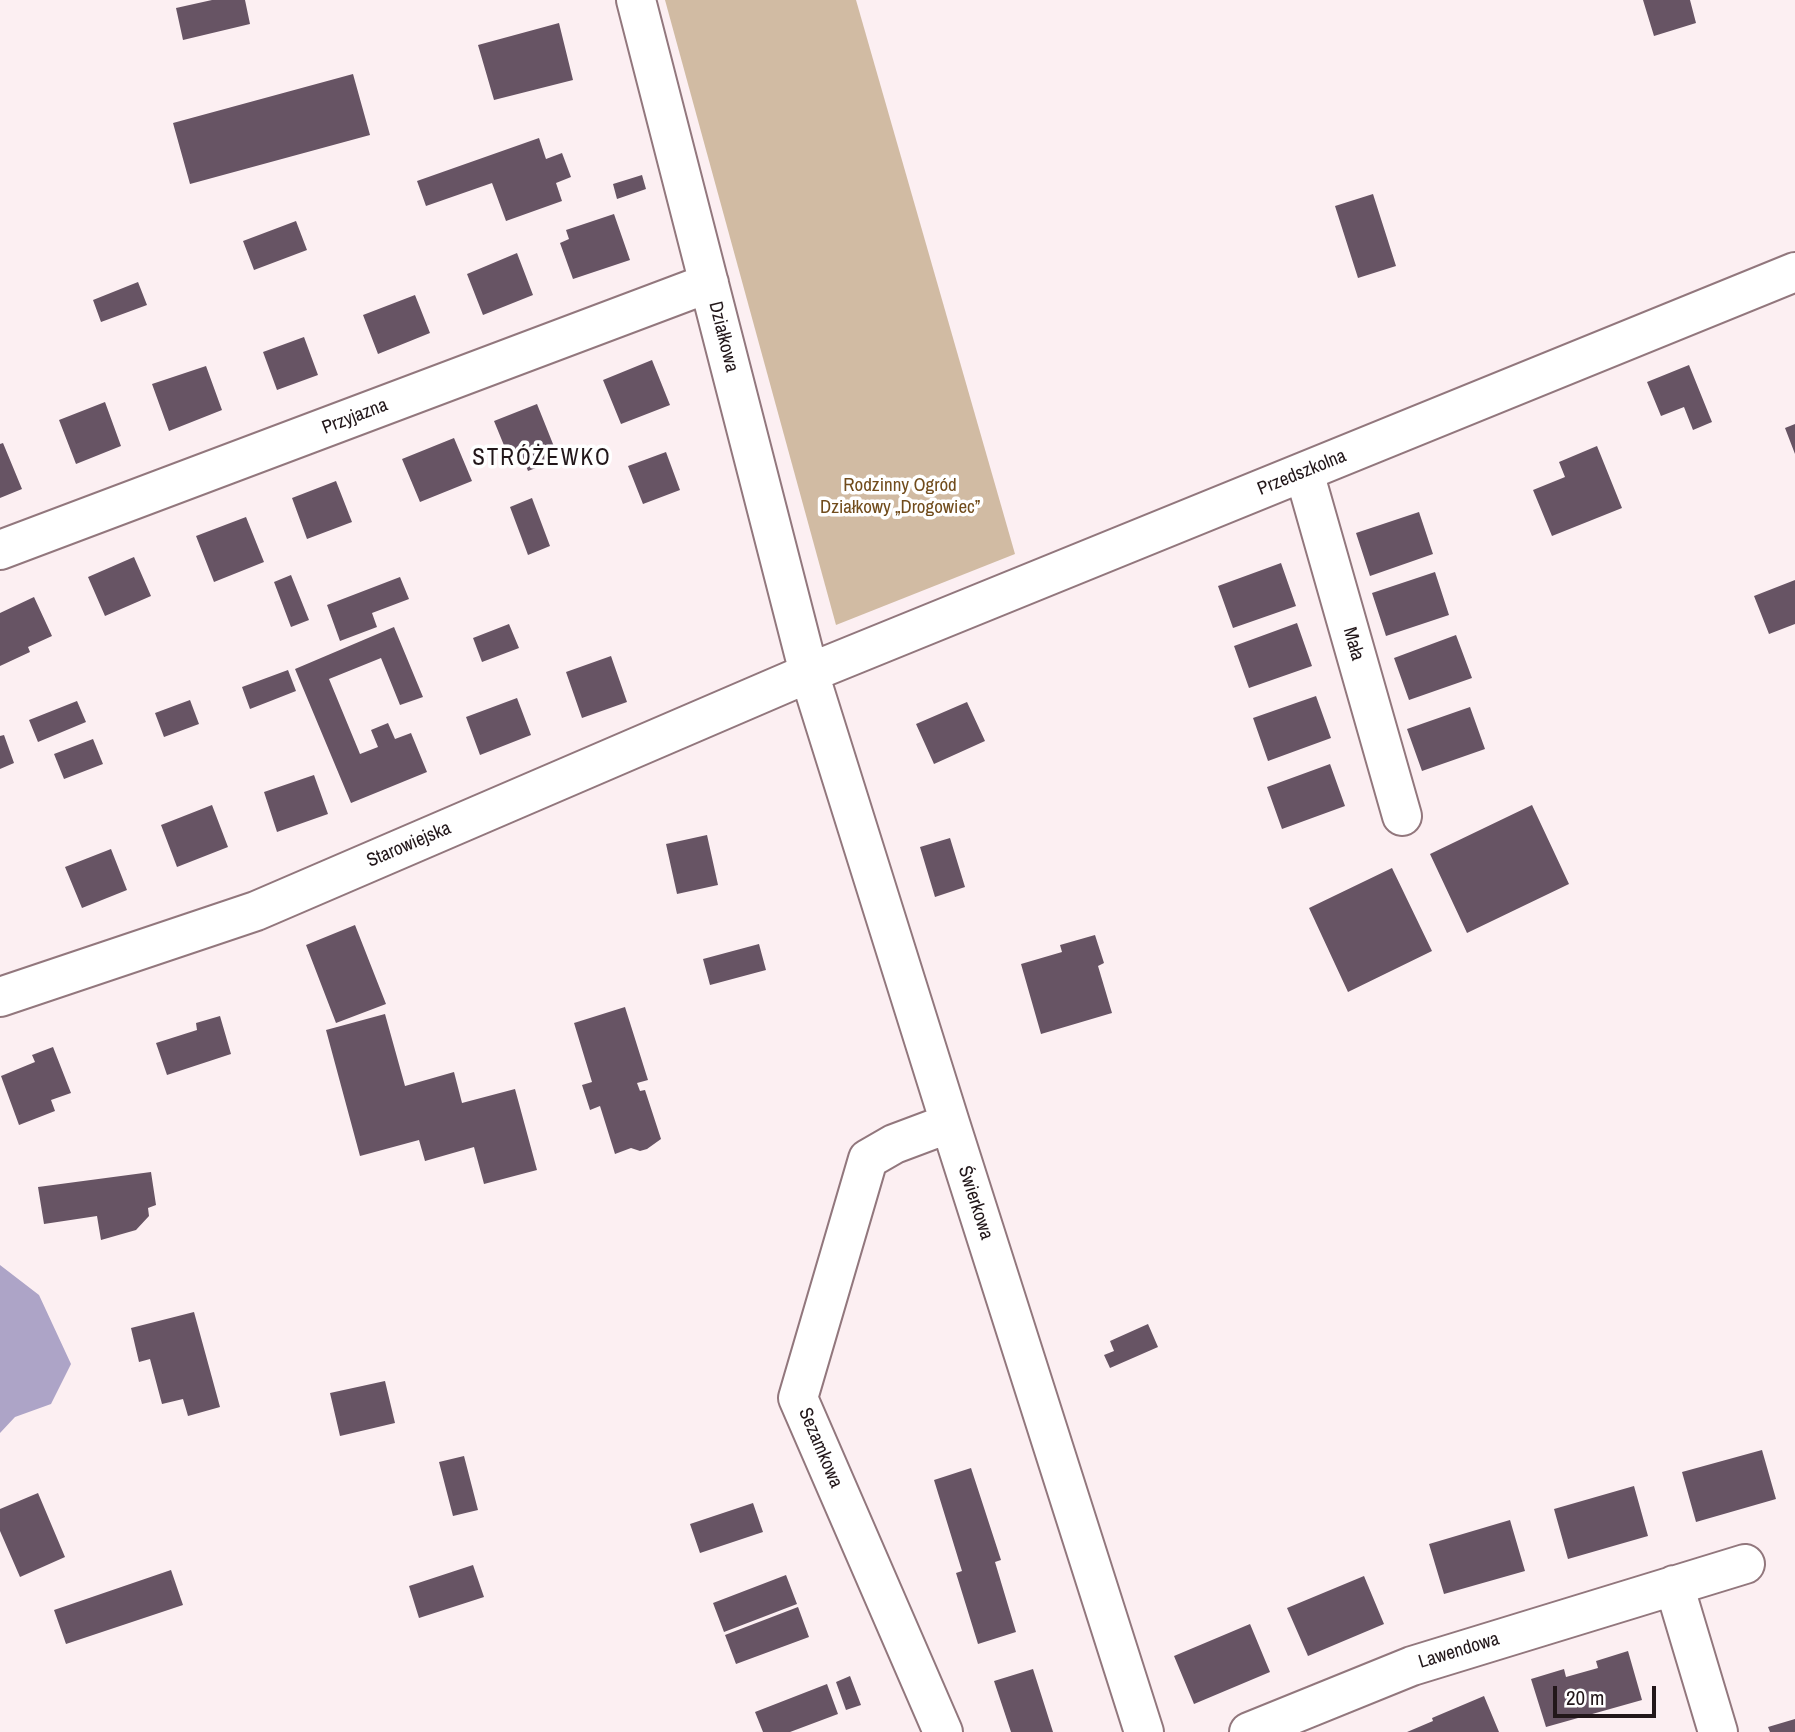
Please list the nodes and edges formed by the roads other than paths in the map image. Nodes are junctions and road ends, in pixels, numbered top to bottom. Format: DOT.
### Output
graph roads {
  1 [pos="636,0"];
  2 [pos="1795,272"];
  3 [pos="709,283"];
  4 [pos="1304,472"];
  5 [pos="0,550"];
  6 [pos="809,673"];
  7 [pos="1402,816"];
  8 [pos="0,998"];
  9 [pos="950,1124"];
  10 [pos="1745,1564"];
  11 [pos="1674,1585"];
  12 [pos="943,1732"];
  13 [pos="1144,1732"];
  14 [pos="1249,1732"];
  15 [pos="1718,1732"];
  1 -- 3 [label="street, Działkowa"];
  2 -- 4 [label="street, Przedszkolna"];
  3 -- 5 [label="street, Przyjazna"];
  3 -- 6 [label="street, Działkowa"];
  4 -- 6 [label="street, Przedszkolna"];
  4 -- 7 [label="street, Mała"];
  6 -- 8 [label="street, Starowiejska"];
  6 -- 9 [label="street, Świerkowa"];
  9 -- 12 [label="street, Sezamkowa"];
  9 -- 13 [label="street, Świerkowa"];
  10 -- 11 [label="street, Lawendowa"];
  11 -- 14 [label="street, Lawendowa"];
  11 -- 15 [label="street"];
}
